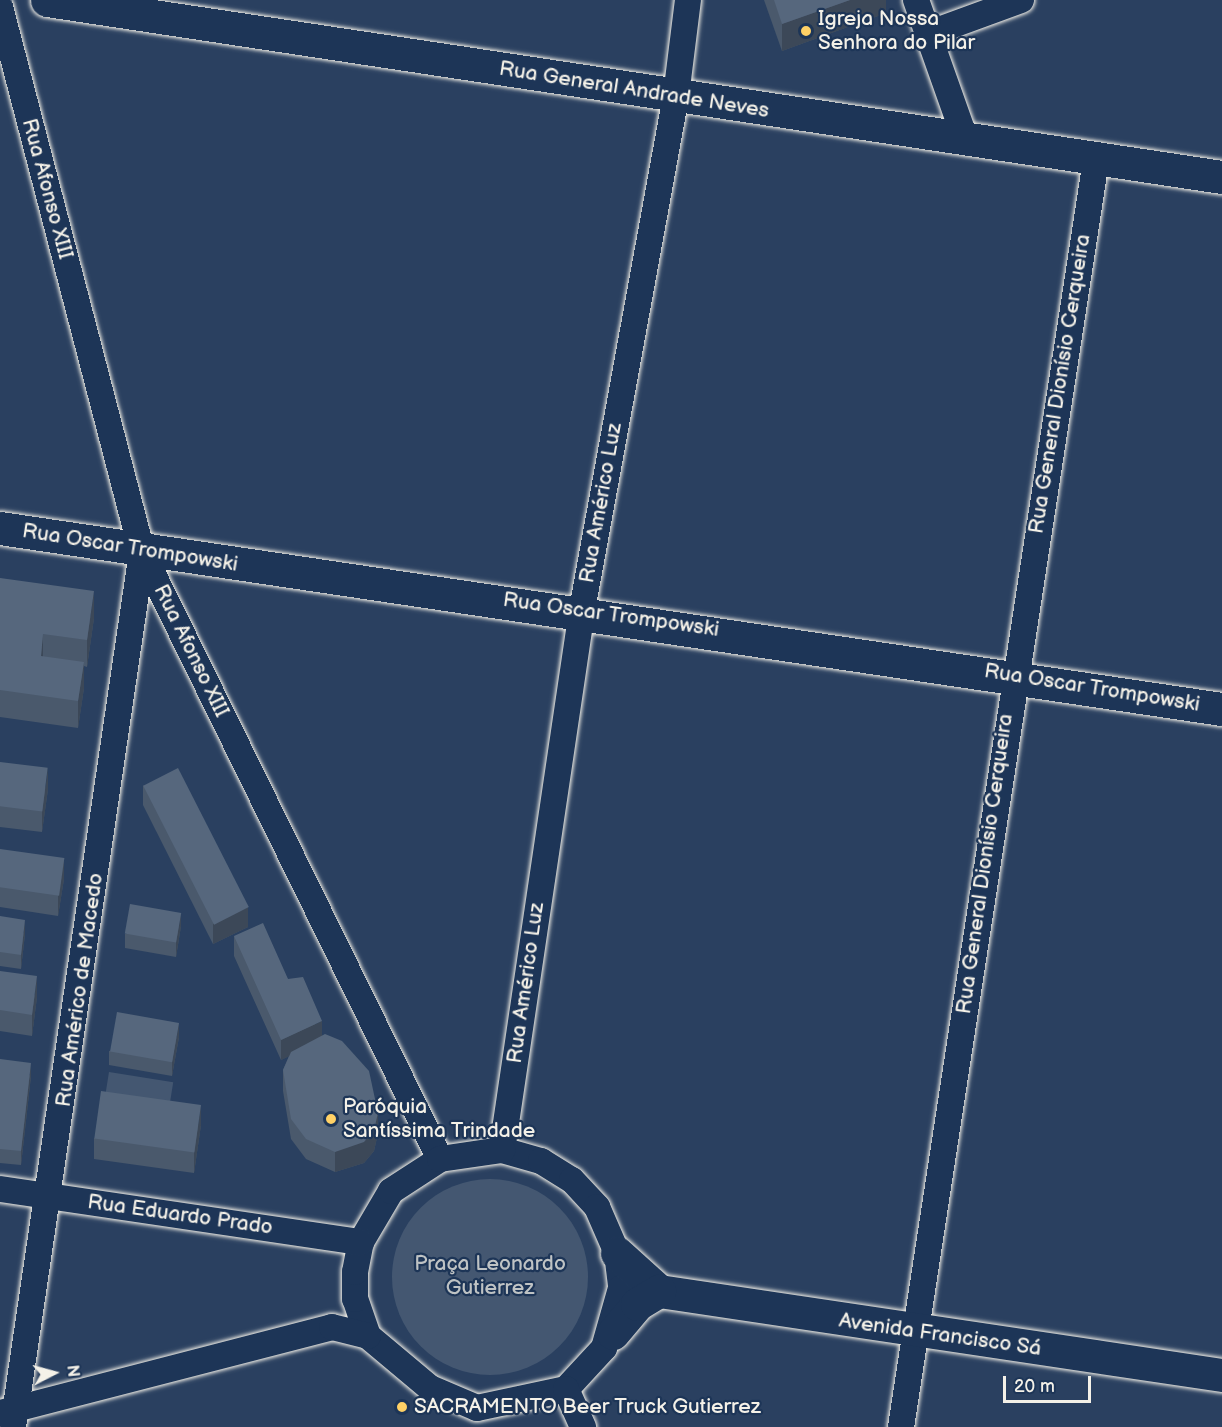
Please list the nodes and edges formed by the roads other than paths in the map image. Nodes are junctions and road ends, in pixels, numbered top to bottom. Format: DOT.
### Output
graph roads {
  1 [pos="47,0"];
  2 [pos="688,0"];
  3 [pos="916,0"];
  4 [pos="1021,0"];
  5 [pos="0,7"];
  6 [pos="928,34"];
  7 [pos="676,96"];
  8 [pos="966,141"];
  9 [pos="1096,159"];
  10 [pos="1222,177"];
  11 [pos="0,528"];
  12 [pos="142,552"];
  13 [pos="582,610"];
  14 [pos="1013,675"];
  15 [pos="1222,709"];
  16 [pos="502,1150"];
  17 [pos="440,1159"];
  18 [pos="0,1190"];
  19 [pos="51,1197"];
  20 [pos="361,1242"];
  21 [pos="617,1253"];
  22 [pos="659,1291"];
  23 [pos="356,1299"];
  24 [pos="332,1327"];
  25 [pos="917,1332"];
  26 [pos="613,1333"];
  27 [pos="368,1336"];
  28 [pos="1222,1375"];
  29 [pos="566,1389"];
  30 [pos="10,1416"];
  31 [pos="476,1417"];
  32 [pos="583,1427"];
  33 [pos="901,1427"];
  1 -- 7 [label="street, Rua General Andrade Neves"];
  2 -- 7 [label="street, Rua Américo Luz"];
  3 -- 6 [label="street"];
  4 -- 6 [label="street"];
  5 -- 12 [label="street, Rua Afonso XIII"];
  6 -- 8 [label="street"];
  7 -- 8 [label="street, Rua General Andrade Neves"];
  7 -- 13 [label="street, Rua Américo Luz"];
  8 -- 9 [label="street, Rua General Andrade Neves"];
  9 -- 10 [label="street, Rua General Andrade Neves"];
  9 -- 14 [label="street, Rua General Dionísio Cerqueira"];
  11 -- 12 [label="street, Rua Oscar Trompowski"];
  12 -- 13 [label="street, Rua Oscar Trompowski"];
  12 -- 17 [label="street, Rua Afonso XIII"];
  12 -- 19 [label="street, Rua Américo de Macedo"];
  13 -- 14 [label="street, Rua Oscar Trompowski"];
  13 -- 16 [label="street, Rua Américo Luz"];
  14 -- 15 [label="street, Rua Oscar Trompowski"];
  14 -- 25 [label="street, Rua General Dionísio Cerqueira"];
  16 -- 17 [label="street"];
  16 -- 21 [label="street"];
  17 -- 20 [label="street"];
  18 -- 19 [label="street, Rua Eduardo Prado"];
  19 -- 20 [label="street, Rua Eduardo Prado"];
  19 -- 30 [label="street, Rua Américo de Macedo"];
  20 -- 23 [label="street"];
  21 -- 22 [label="street"];
  21 -- 26 [label="street"];
  22 -- 25 [label="street, Avenida Francisco Sá"];
  22 -- 26 [label="street"];
  23 -- 24 [label="street"];
  23 -- 27 [label="street"];
  24 -- 27 [label="street"];
  24 -- 30 [label="street"];
  25 -- 28 [label="street, Avenida Francisco Sá"];
  25 -- 33 [label="street, Rua General Dionísio Cerqueira"];
  26 -- 29 [label="street"];
  27 -- 31 [label="street"];
  29 -- 31 [label="street"];
  29 -- 32 [label="street"];
}
